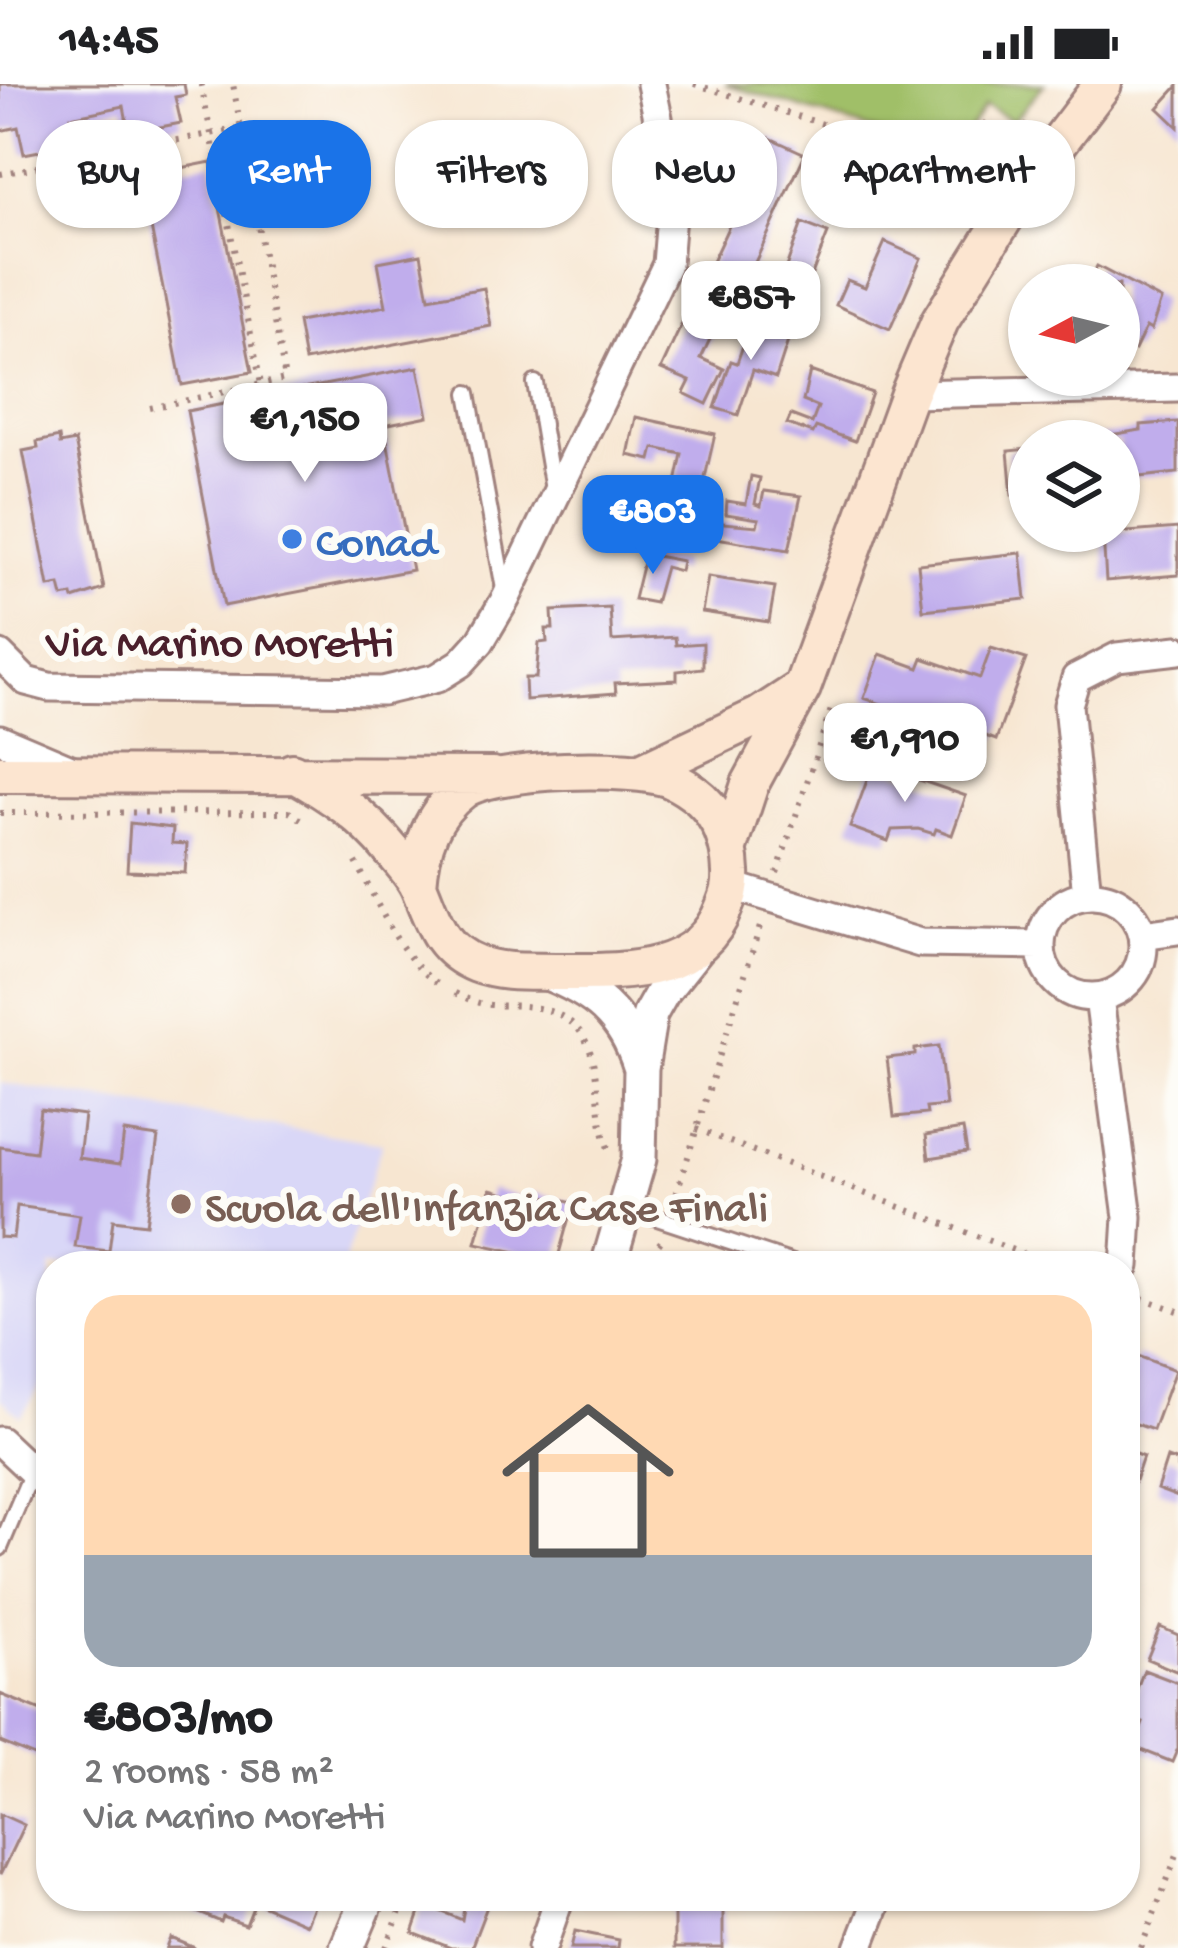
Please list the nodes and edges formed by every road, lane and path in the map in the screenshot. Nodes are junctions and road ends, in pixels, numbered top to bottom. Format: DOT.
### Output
graph roads {
  1 [pos="201,84"];
  2 [pos="233,84"];
  3 [pos="652,84"];
  4 [pos="694,84"];
  5 [pos="1103,84"];
  6 [pos="1032,119"];
  7 [pos="207,120"];
  8 [pos="240,120"];
  9 [pos="206,136"];
  10 [pos="0,174"];
  11 [pos="229,228"];
  12 [pos="258,228"];
  13 [pos="535,382"];
  14 [pos="261,384"];
  15 [pos="1178,388"];
  16 [pos="468,393"];
  17 [pos="909,394"];
  18 [pos="150,408"];
  19 [pos="554,499"];
  20 [pos="506,598"];
  21 [pos="1178,650"];
  22 [pos="0,655"];
  23 [pos="819,690"];
  24 [pos="0,739"];
  25 [pos="292,772"];
  26 [pos="641,772"];
  27 [pos="0,774"];
  28 [pos="83,774"];
  29 [pos="496,776"];
  30 [pos="0,813"];
  31 [pos="308,823"];
  32 [pos="346,844"];
  33 [pos="730,845"];
  34 [pos="418,885"];
  35 [pos="732,886"];
  36 [pos="1087,895"];
  37 [pos="770,897"];
  38 [pos="1178,930"];
  39 [pos="1142,935"];
  40 [pos="1040,945"];
  41 [pos="698,947"];
  42 [pos="543,971"];
  43 [pos="1099,998"];
  44 [pos="641,1069"];
  45 [pos="696,1129"];
  46 [pos="639,1159"];
  47 [pos="627,1208"];
  48 [pos="668,1221"];
  49 [pos="613,1251"];
  50 [pos="654,1251"];
  51 [pos="757,1251"];
  52 [pos="1016,1251"];
  53 [pos="1126,1251"];
  54 [pos="1140,1298"];
  55 [pos="1178,1311"];
  56 [pos="0,1442"];
  57 [pos="36,1476"];
  58 [pos="36,1489"];
  59 [pos="0,1548"];
  60 [pos="1178,1852"];
  61 [pos="363,1911"];
  62 [pos="400,1911"];
  63 [pos="555,1911"];
  64 [pos="874,1911"];
  65 [pos="347,1948"];
  66 [pos="386,1948"];
  67 [pos="542,1948"];
  68 [pos="859,1948"];
  69 [pos="1141,1948"];
  1 -- 7 [label="path"];
  2 -- 8 [label="path"];
  3 -- 19 [label="street, Via Marino Moretti"];
  4 -- 6 [label="path"];
  5 -- 17 [label="main road"];
  9 -- 10 [label="path"];
  11 -- 14 [label="path"];
  12 -- 14 [label="path"];
  13 -- 19 [label="lane"];
  14 -- 18 [label="path"];
  15 -- 17 [label="street"];
  16 -- 20 [label="lane"];
  17 -- 23 [label="main road"];
  19 -- 20 [label="street, Via Marino Moretti"];
  20 -- 22 [label="street, Via Marino Moretti"];
  21 -- 36 [label="street"];
  23 -- 26 [label="main road"];
  23 -- 33 [label="main road"];
  23 -- 37 [label="path"];
  24 -- 28 [label="street"];
  25 -- 28 [label="main road"];
  25 -- 29 [label="main road"];
  25 -- 34 [label="main road"];
  26 -- 29 [label="main road"];
  26 -- 33 [label="main road"];
  27 -- 28 [label="main road"];
  29 -- 34 [label="main road"];
  30 -- 31 [label="path"];
  32 -- 46 [label="path"];
  33 -- 35 [label="main road"];
  34 -- 42 [label="main road"];
  35 -- 37 [label="street"];
  35 -- 41 [label="main road"];
  36 -- 39 [label="street"];
  36 -- 40 [label="street"];
  37 -- 40 [label="street"];
  37 -- 45 [label="path"];
  38 -- 39 [label="street"];
  39 -- 43 [label="street"];
  40 -- 43 [label="street"];
  41 -- 42 [label="main road"];
  41 -- 44 [label="street"];
  42 -- 44 [label="street"];
  43 -- 53 [label="street"];
  44 -- 46 [label="street"];
  45 -- 48 [label="path"];
  45 -- 52 [label="path"];
  46 -- 47 [label="street"];
  47 -- 48 [label="lane"];
  47 -- 49 [label="street"];
  48 -- 50 [label="path"];
  48 -- 51 [label="lane"];
  54 -- 55 [label="path"];
  56 -- 57 [label="street"];
  58 -- 59 [label="lane"];
  60 -- 69 [label="path"];
  61 -- 65 [label="street"];
  62 -- 66 [label="path"];
  63 -- 67 [label="street"];
  64 -- 68 [label="street"];
}
